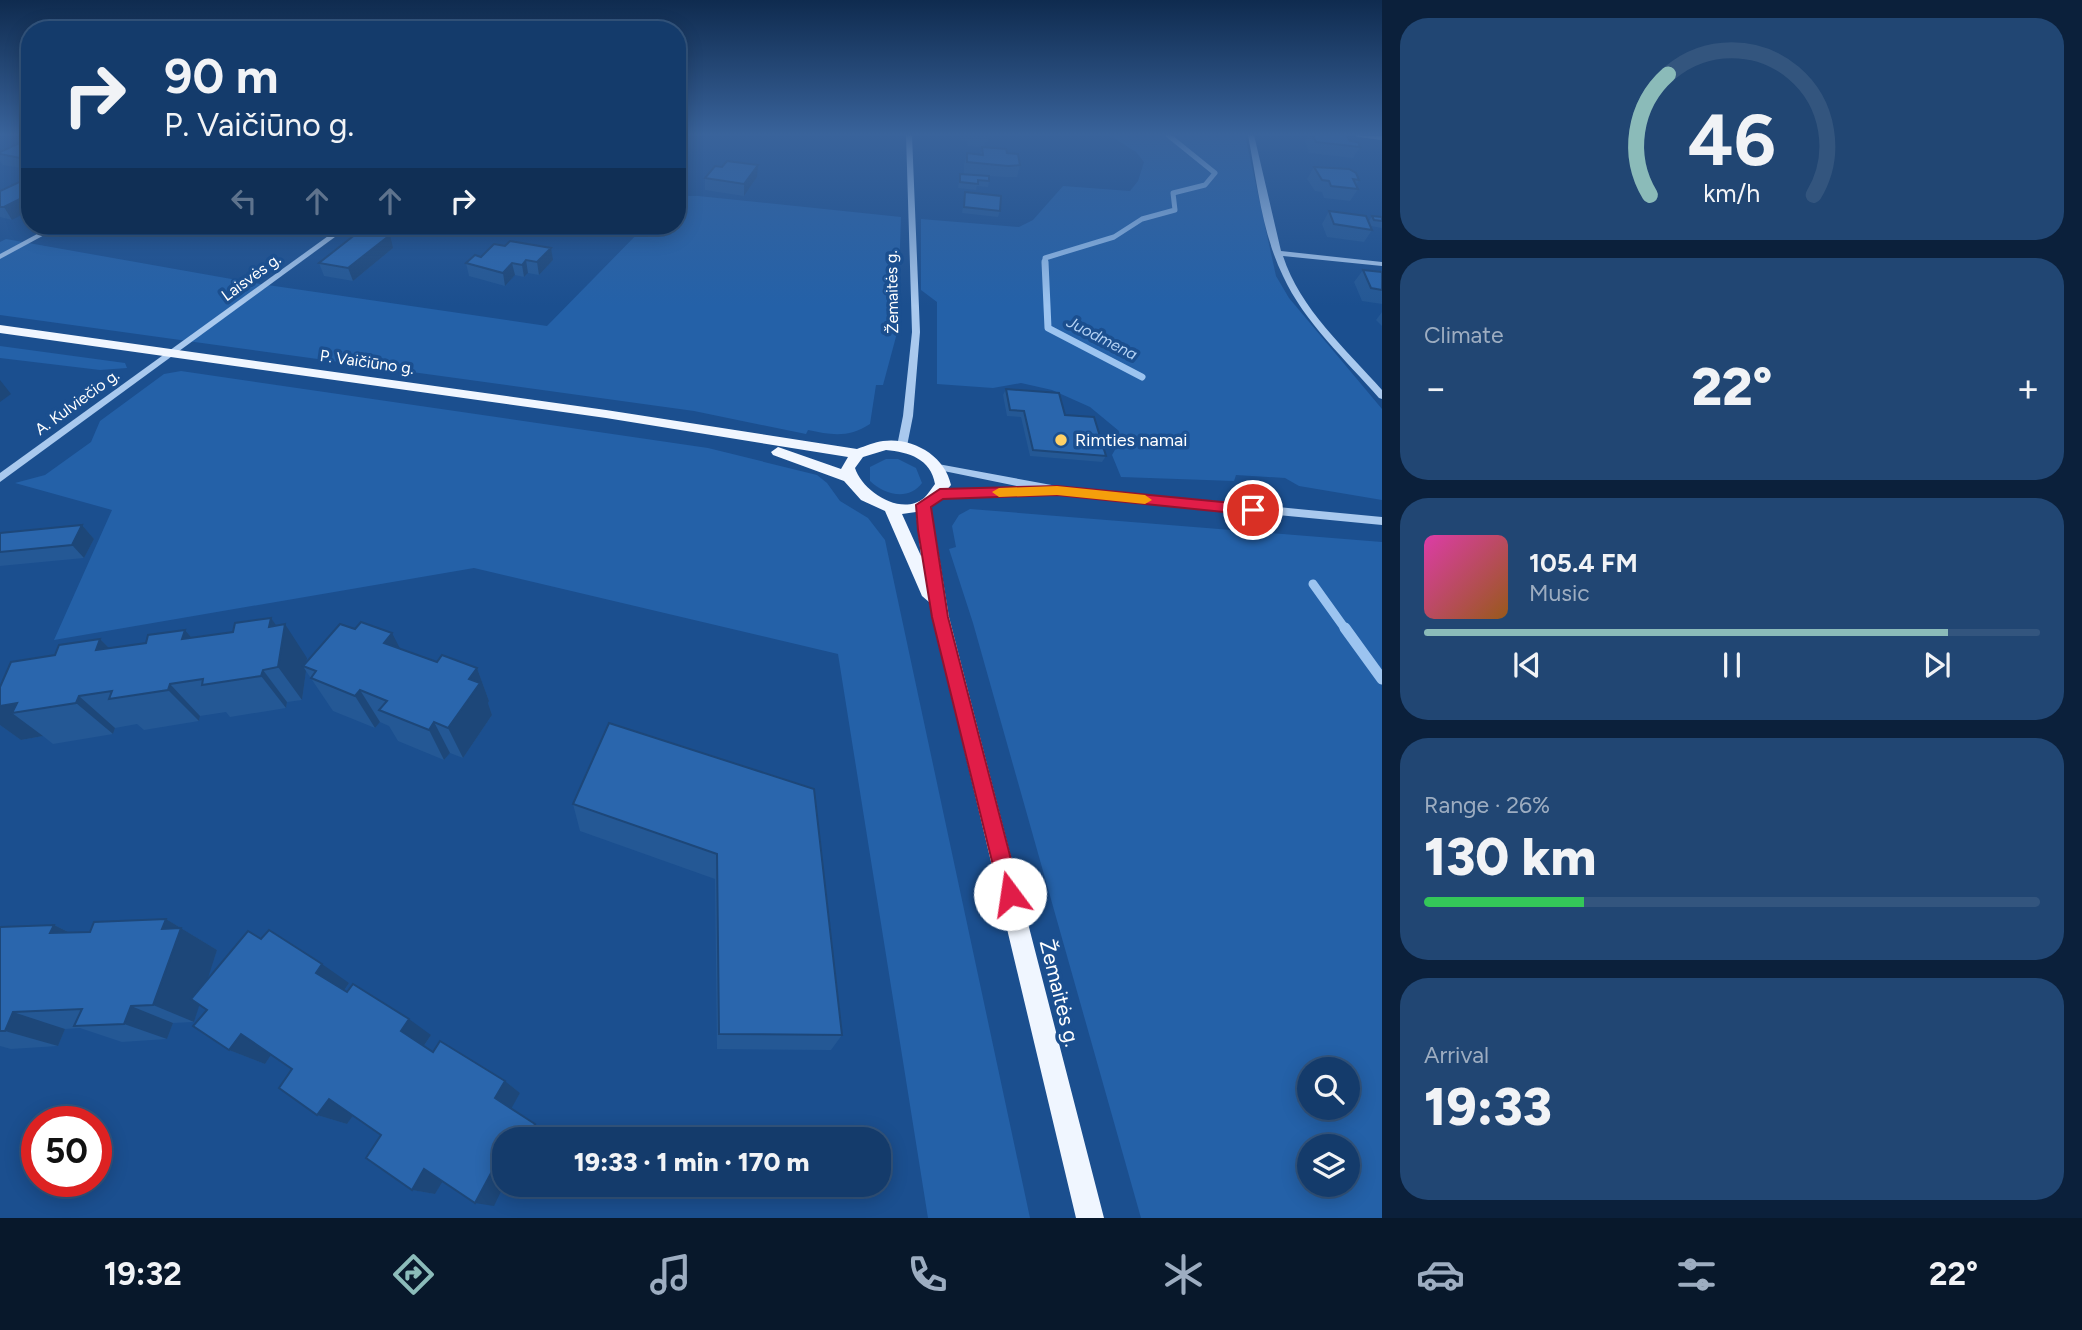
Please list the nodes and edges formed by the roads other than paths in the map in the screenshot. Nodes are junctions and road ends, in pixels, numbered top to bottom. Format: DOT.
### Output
graph roads {
  1 [pos="911,192"];
  2 [pos="1264,192"];
  3 [pos="40,235"];
  4 [pos="333,235"];
  5 [pos="1279,253"];
  6 [pos="0,257"];
  7 [pos="1382,264"];
  8 [pos="0,328"];
  9 [pos="173,351"];
  10 [pos="1382,396"];
  11 [pos="908,416"];
  12 [pos="728,435"];
  13 [pos="902,446"];
  14 [pos="856,454"];
  15 [pos="938,467"];
  16 [pos="848,477"];
  17 [pos="0,478"];
  18 [pos="1057,490"];
  19 [pos="940,494"];
  20 [pos="923,505"];
  21 [pos="891,507"];
  22 [pos="1382,522"];
  23 [pos="940,617"];
  24 [pos="1090,1218"];
  1 -- 11 [label="street, Žemaitės g."];
  2 -- 5 [label="street"];
  3 -- 6 [label="street"];
  4 -- 9 [label="street, Laisvės g."];
  5 -- 7 [label="street"];
  5 -- 10 [label="street"];
  8 -- 9 [label="main road, P. Vaičiūno g."];
  9 -- 12 [label="main road, P. Vaičiūno g."];
  9 -- 17 [label="street, A. Kulviečio g."];
  11 -- 13 [label="street, Žemaitės g."];
  12 -- 14 [label="main road, P. Vaičiūno g."];
  12 -- 16 [label="main road, P. Vaičiūno g."];
  13 -- 14 [label="main road"];
  13 -- 15 [label="main road"];
  14 -- 16 [label="main road"];
  15 -- 18 [label="street"];
  15 -- 19 [label="main road"];
  16 -- 21 [label="main road"];
  18 -- 19 [label="street"];
  18 -- 22 [label="street"];
  19 -- 20 [label="main road"];
  20 -- 21 [label="main road"];
  20 -- 23 [label="main road, Žemaitės g."];
  21 -- 23 [label="main road, Žemaitės g."];
  23 -- 24 [label="main road, Žemaitės g."];
}
